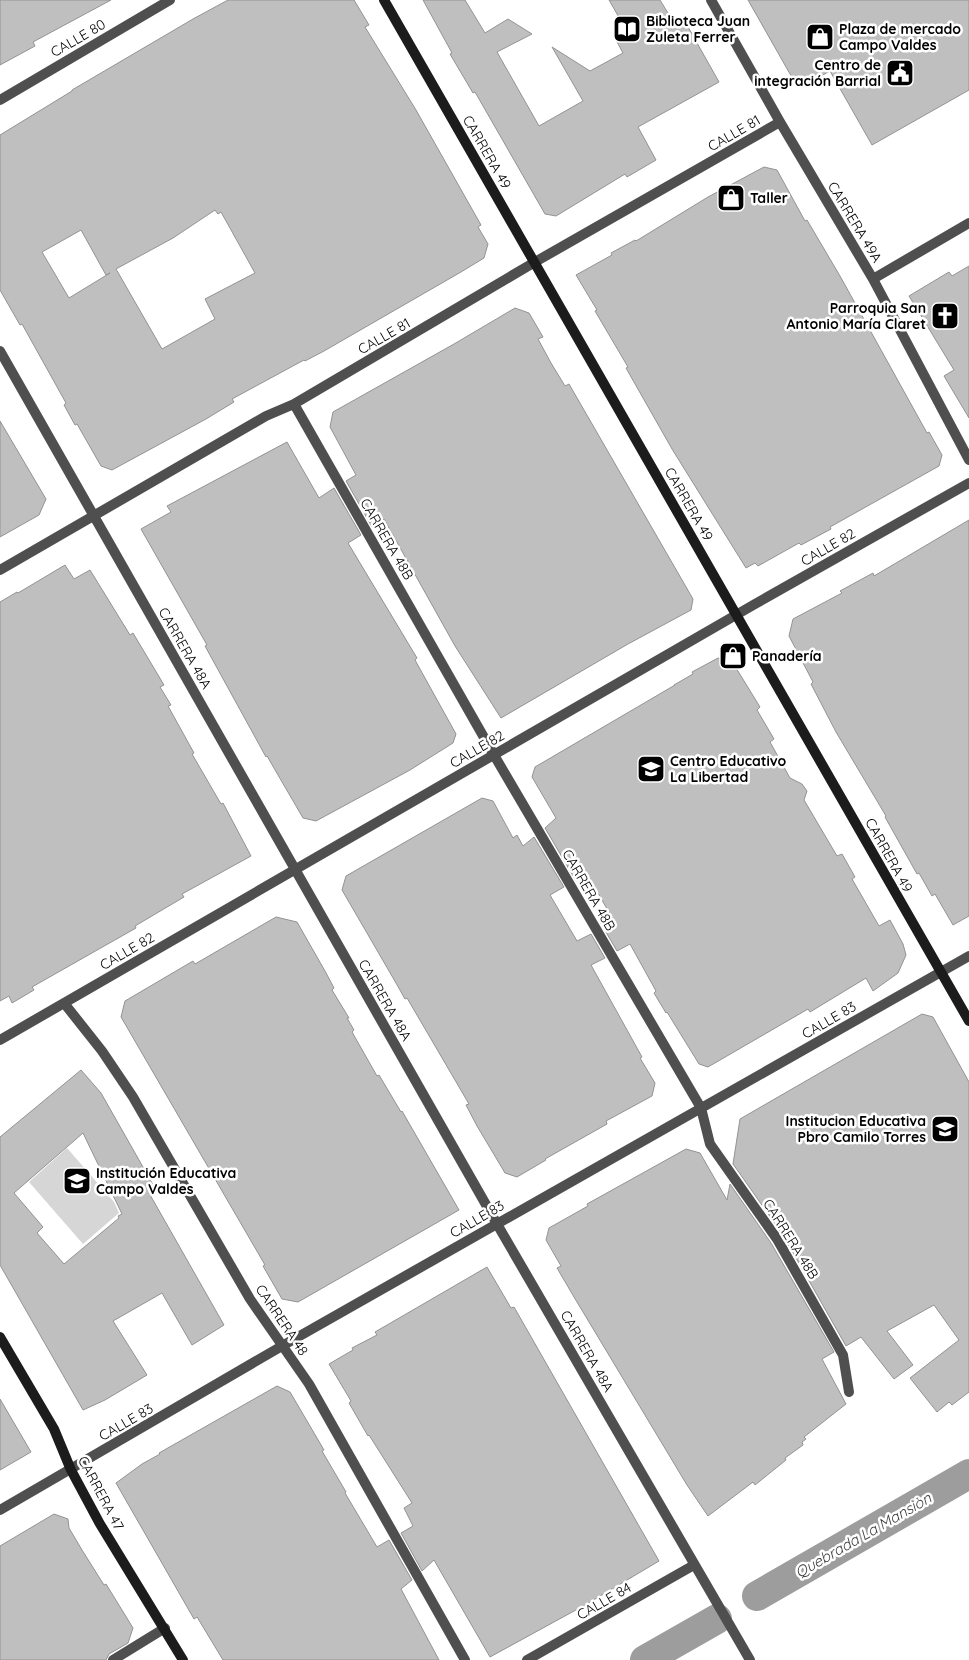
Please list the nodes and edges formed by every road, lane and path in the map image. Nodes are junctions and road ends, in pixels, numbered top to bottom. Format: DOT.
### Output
graph roads {
  1 [pos="170,0"];
  2 [pos="384,0"];
  3 [pos="711,0"];
  4 [pos="0,100"];
  5 [pos="780,122"];
  6 [pos="969,223"];
  7 [pos="534,262"];
  8 [pos="873,280"];
  9 [pos="0,351"];
  10 [pos="294,404"];
  11 [pos="969,460"];
  12 [pos="969,483"];
  13 [pos="93,516"];
  14 [pos="0,570"];
  15 [pos="737,615"];
  16 [pos="494,755"];
  17 [pos="296,870"];
  18 [pos="969,956"];
  19 [pos="940,972"];
  20 [pos="64,1003"];
  21 [pos="969,1021"];
  22 [pos="0,1040"];
  23 [pos="701,1108"];
  24 [pos="497,1224"];
  25 [pos="0,1337"];
  26 [pos="282,1346"];
  27 [pos="849,1392"];
  28 [pos="71,1470"];
  29 [pos="0,1510"];
  30 [pos="694,1565"];
  31 [pos="165,1628"];
  32 [pos="113,1660"];
  33 [pos="183,1660"];
  34 [pos="465,1660"];
  35 [pos="527,1660"];
  36 [pos="750,1660"];
  1 -- 4 [label="street, CALLE 80"];
  2 -- 7 [label="street, CARRERA 49"];
  3 -- 5 [label="street, CARRERA 49A"];
  5 -- 7 [label="street, CALLE 81"];
  5 -- 8 [label="street, CARRERA 49A"];
  6 -- 8 [label="street"];
  7 -- 10 [label="street, CALLE 81"];
  7 -- 15 [label="street, CARRERA 49"];
  8 -- 11 [label="street, CARRERA 49A"];
  9 -- 13 [label="street, CARRERA 48A"];
  10 -- 13 [label="street, CALLE 81"];
  10 -- 16 [label="street, CARRERA 48B"];
  12 -- 15 [label="street, CALLE 82"];
  13 -- 14 [label="street, CALLE 81"];
  13 -- 17 [label="street, CARRERA 48A"];
  15 -- 16 [label="street, CALLE 82"];
  15 -- 19 [label="street, CARRERA 49"];
  16 -- 17 [label="street, CALLE 82"];
  16 -- 23 [label="street, CARRERA 48B"];
  17 -- 20 [label="street, CALLE 82"];
  17 -- 24 [label="street, CARRERA 48A"];
  18 -- 19 [label="street, CALLE 83"];
  19 -- 21 [label="street, CARRERA 49"];
  19 -- 23 [label="street, CALLE 83"];
  20 -- 22 [label="street, CALLE 82"];
  20 -- 26 [label="street, CARRERA 48"];
  23 -- 24 [label="street, CALLE 83"];
  23 -- 27 [label="street, CARRERA 48B"];
  24 -- 26 [label="street, CALLE 83"];
  24 -- 30 [label="street, CARRERA 48A"];
  25 -- 28 [label="street, CARRERA 47"];
  26 -- 28 [label="street, CALLE 83"];
  26 -- 34 [label="street, CARRERA 48"];
  28 -- 29 [label="street, CALLE 83"];
  28 -- 31 [label="street, CARRERA 47"];
  30 -- 35 [label="street, CALLE 84"];
  30 -- 36 [label="street, CARRERA 48A"];
  31 -- 32 [label="street"];
  31 -- 33 [label="street, CARRERA 47"];
}
